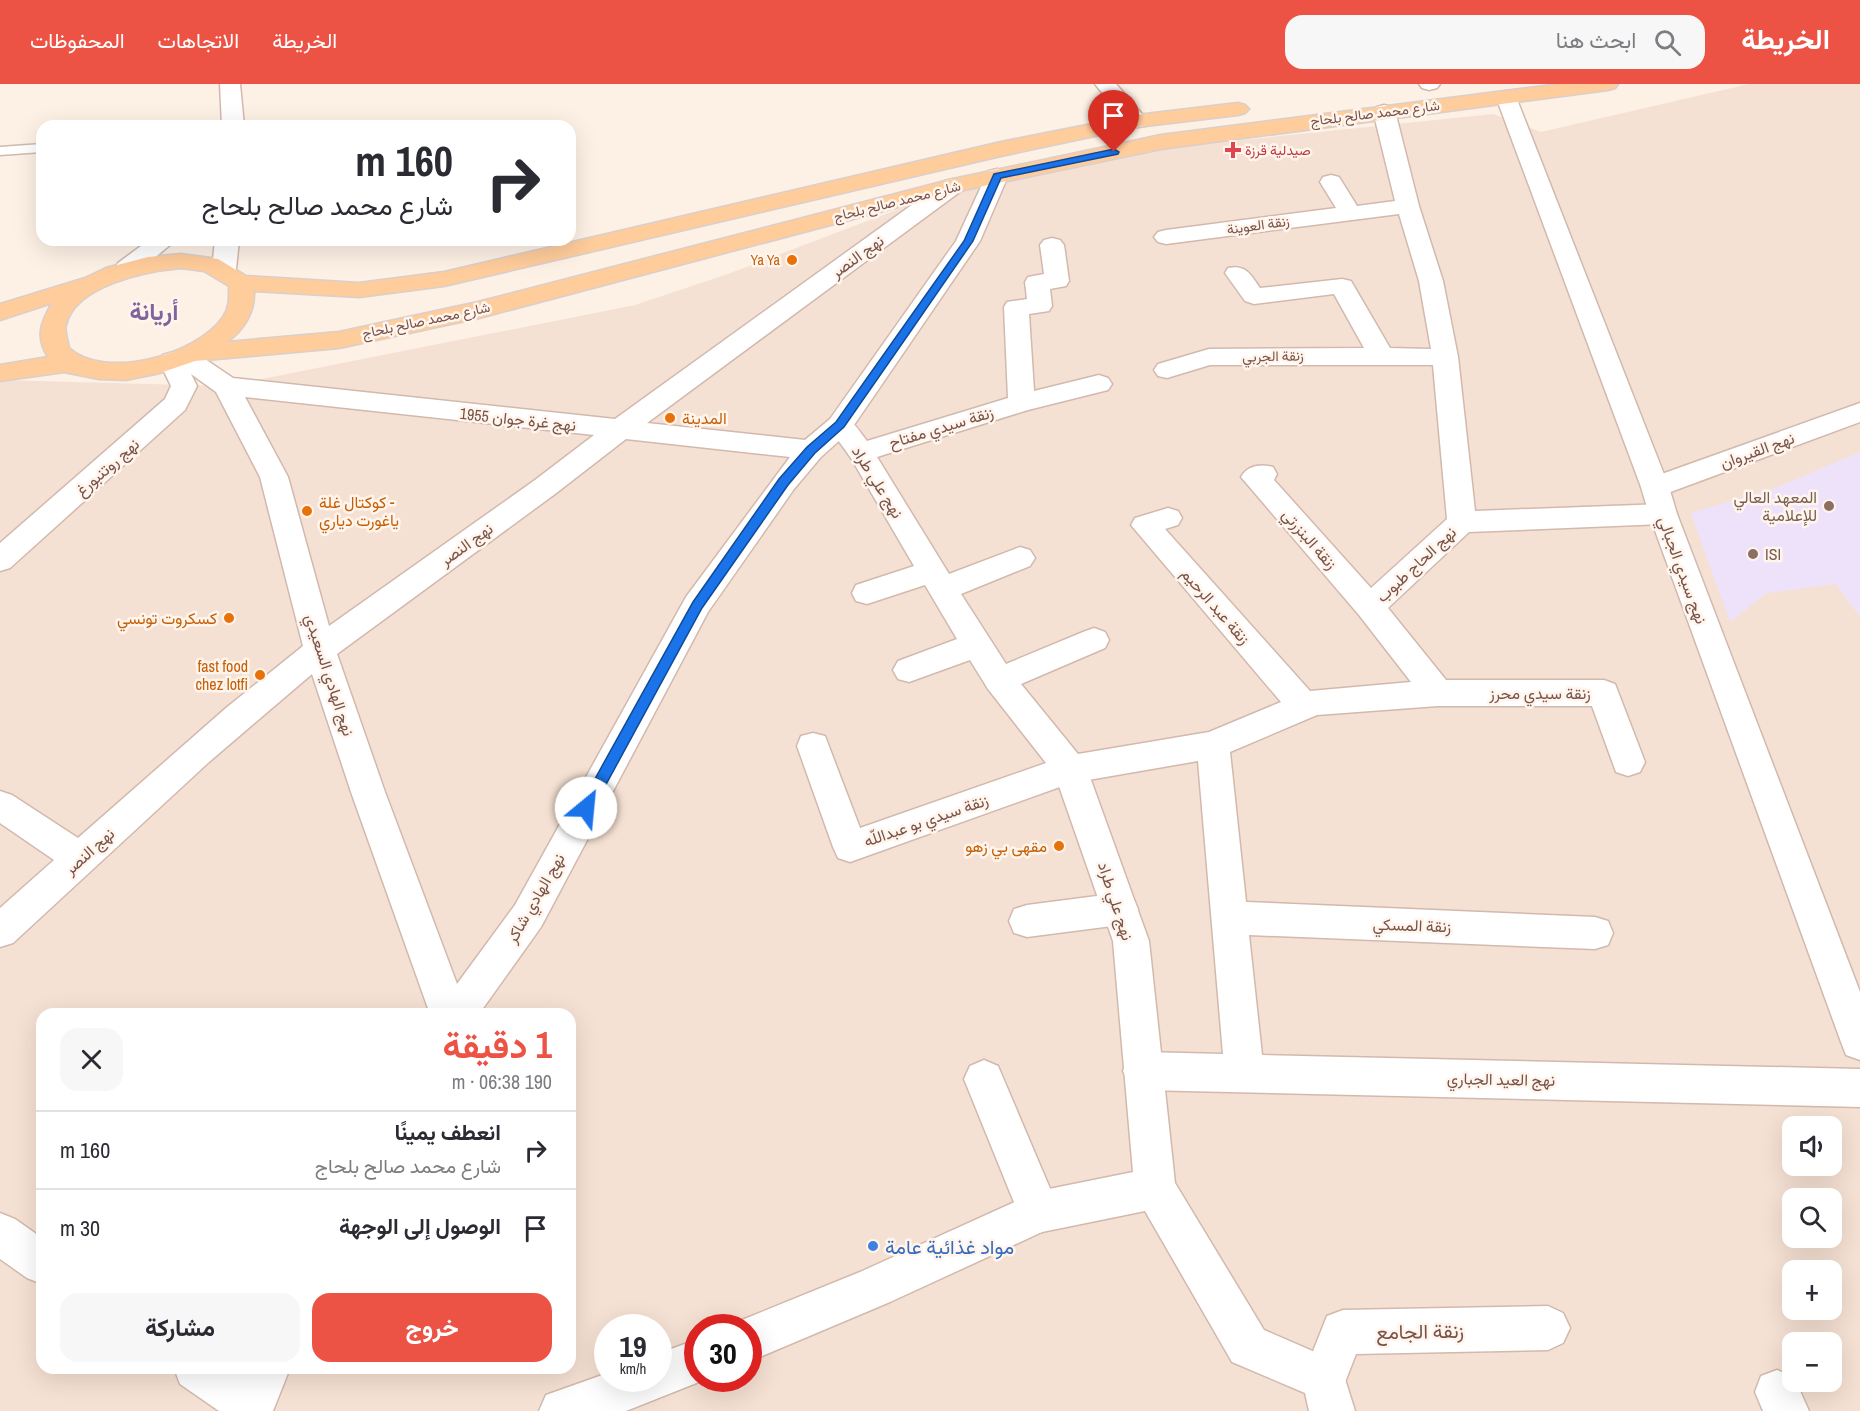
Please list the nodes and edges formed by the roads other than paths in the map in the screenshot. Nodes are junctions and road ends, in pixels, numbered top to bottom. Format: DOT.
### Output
graph roads {
  1 [pos="230,84"];
  2 [pos="1105,84"];
  3 [pos="1431,84"];
  4 [pos="1608,84"];
  5 [pos="1406,87"];
  6 [pos="1506,97"];
  7 [pos="1380,98"];
  8 [pos="1254,107"];
  9 [pos="233,120"];
  10 [pos="1137,121"];
  11 [pos="36,148"];
  12 [pos="0,151"];
  13 [pos="997,176"];
  14 [pos="1331,182"];
  15 [pos="953,186"];
  16 [pos="1408,206"];
  17 [pos="1350,212"];
  18 [pos="1166,237"];
  19 [pos="1052,245"];
  20 [pos="156,246"];
  21 [pos="228,246"];
  22 [pos="127,268"];
  23 [pos="1237,273"];
  24 [pos="232,276"];
  25 [pos="94,282"];
  26 [pos="0,312"];
  27 [pos="1381,356"];
  28 [pos="183,357"];
  29 [pos="1445,357"];
  30 [pos="73,364"];
  31 [pos="1167,370"];
  32 [pos="0,373"];
  33 [pos="1099,384"];
  34 [pos="226,386"];
  35 [pos="1022,403"];
  36 [pos="1860,412"];
  37 [pos="840,424"];
  38 [pos="619,430"];
  39 [pos="811,450"];
  40 [pos="861,452"];
  41 [pos="1263,474"];
  42 [pos="1659,501"];
  43 [pos="1168,518"];
  44 [pos="1462,522"];
  45 [pos="1020,558"];
  46 [pos="0,560"];
  47 [pos="937,580"];
  48 [pos="867,593"];
  49 [pos="1370,608"];
  50 [pos="1094,640"];
  51 [pos="977,644"];
  52 [pos="320,650"];
  53 [pos="909,670"];
  54 [pos="999,680"];
  55 [pos="1438,693"];
  56 [pos="1304,706"];
  57 [pos="1213,745"];
  58 [pos="813,746"];
  59 [pos="1628,762"];
  60 [pos="1070,769"];
  61 [pos="0,805"];
  62 [pos="81,859"];
  63 [pos="1120,909"];
  64 [pos="1229,918"];
  65 [pos="1027,921"];
  66 [pos="0,931"];
  67 [pos="1595,933"];
  68 [pos="1849,987"];
  69 [pos="447,1008"];
  70 [pos="461,1008"];
  71 [pos="1860,1042"];
  72 [pos="1143,1071"];
  73 [pos="1244,1073"];
  74 [pos="984,1078"];
  75 [pos="1860,1088"];
  76 [pos="1155,1188"];
  77 [pos="1039,1212"];
  78 [pos="0,1234"];
  79 [pos="36,1259"];
  80 [pos="1548,1328"];
  81 [pos="762,1334"];
  82 [pos="210,1374"];
  83 [pos="617,1392"];
  84 [pos="257,1395"];
  85 [pos="1328,1395"];
  86 [pos="562,1411"];
  1 -- 9 [label="street"];
  2 -- 10 [label="street"];
  3 -- 5 [label="main road, شارع محمد صالح بلحاج"];
  4 -- 6 [label="main road, شارع محمد صالح بلحاج"];
  6 -- 7 [label="main road, شارع محمد صالح بلحاج"];
  6 -- 42 [label="street, نهج سيدي الجبالي"];
  7 -- 13 [label="main road, شارع محمد صالح بلحاج"];
  7 -- 16 [label="street, نهج الحاج طبوب"];
  8 -- 10 [label="main road, شارع محمد صالح بلحاج"];
  10 -- 24 [label="main road, شارع محمد صالح بلحاج"];
  11 -- 12 [label="lane"];
  13 -- 15 [label="main road, شارع محمد صالح بلحاج"];
  13 -- 37 [label="street, نهج الهادي شاكر"];
  14 -- 17 [label="street"];
  15 -- 28 [label="main road, شارع محمد صالح بلحاج"];
  15 -- 38 [label="street, نهج النصر"];
  16 -- 17 [label="street, زنقة العوينة"];
  16 -- 29 [label="street, نهج الحاج طبوب"];
  17 -- 18 [label="street, زنقة العوينة"];
  19 -- 35 [label="street"];
  20 -- 22 [label="street"];
  21 -- 24 [label="street"];
  22 -- 24 [label="main road, شارع محمد صالح بلحاج"];
  22 -- 25 [label="main road, شارع محمد صالح بلحاج"];
  23 -- 27 [label="street"];
  24 -- 28 [label="main road"];
  25 -- 26 [label="main road"];
  25 -- 30 [label="main road"];
  27 -- 29 [label="street, زنقة الجربي"];
  27 -- 31 [label="street, زنقة الجربي"];
  28 -- 30 [label="main road"];
  28 -- 34 [label="street, نهج الهادي السعيدي"];
  28 -- 46 [label="street, نهج روتنبورغ"];
  29 -- 44 [label="street, نهج الحاج طبوب"];
  30 -- 32 [label="main road"];
  33 -- 35 [label="street, زنقة سيدي مفتاح"];
  34 -- 38 [label="street, 1955 نهج غرة جوان"];
  34 -- 52 [label="street, نهج الهادي السعيدي"];
  35 -- 40 [label="street, زنقة سيدي مفتاح"];
  36 -- 42 [label="street, نهج القيروان"];
  37 -- 39 [label="street, نهج الهادي شاكر"];
  37 -- 40 [label="street, نهج علي طراد"];
  38 -- 39 [label="street, 1955 نهج غرة جوان"];
  38 -- 52 [label="street, نهج النصر"];
  39 -- 70 [label="street, نهج الهادي شاكر"];
  40 -- 47 [label="street, نهج علي طراد"];
  41 -- 49 [label="street, زنقة البنزرتي"];
  42 -- 44 [label="street, نهج القيروان"];
  42 -- 68 [label="street, نهج سيدي الجبالي"];
  43 -- 56 [label="street, زنقة عبد الرحيم"];
  44 -- 49 [label="street, نهج الحاج طبوب"];
  45 -- 47 [label="street"];
  47 -- 48 [label="street"];
  47 -- 51 [label="street, نهج علي طراد"];
  49 -- 55 [label="street, نهج الحاج طبوب"];
  50 -- 54 [label="street"];
  51 -- 53 [label="street"];
  51 -- 54 [label="street, نهج علي طراد"];
  52 -- 62 [label="street, نهج النصر"];
  52 -- 69 [label="street, نهج الهادي السعيدي"];
  54 -- 60 [label="street, نهج علي طراد"];
  55 -- 56 [label="street"];
  55 -- 59 [label="street, زنقة سيدي محرز"];
  56 -- 57 [label="street"];
  57 -- 60 [label="street"];
  57 -- 64 [label="street"];
  58 -- 60 [label="street, زنقة سيدي بو عبداللّه"];
  60 -- 63 [label="street, نهج علي طراد"];
  61 -- 62 [label="street"];
  62 -- 66 [label="street, نهج النصر"];
  63 -- 65 [label="street"];
  63 -- 72 [label="street, نهج علي طراد"];
  64 -- 67 [label="street, زنقة المسكي"];
  64 -- 73 [label="street"];
  68 -- 71 [label="street, نهج سيدي الجبالي"];
  72 -- 73 [label="street, نهج العيد الجباري"];
  72 -- 76 [label="street, نهج علي طراد"];
  73 -- 75 [label="street, نهج العيد الجباري"];
  74 -- 77 [label="street"];
  76 -- 77 [label="street"];
  76 -- 85 [label="street, نهج علي طراد"];
  77 -- 81 [label="street"];
  78 -- 79 [label="street"];
  80 -- 85 [label="street, زنقة الجامع"];
  82 -- 84 [label="street"];
  83 -- 86 [label="street"];
}
